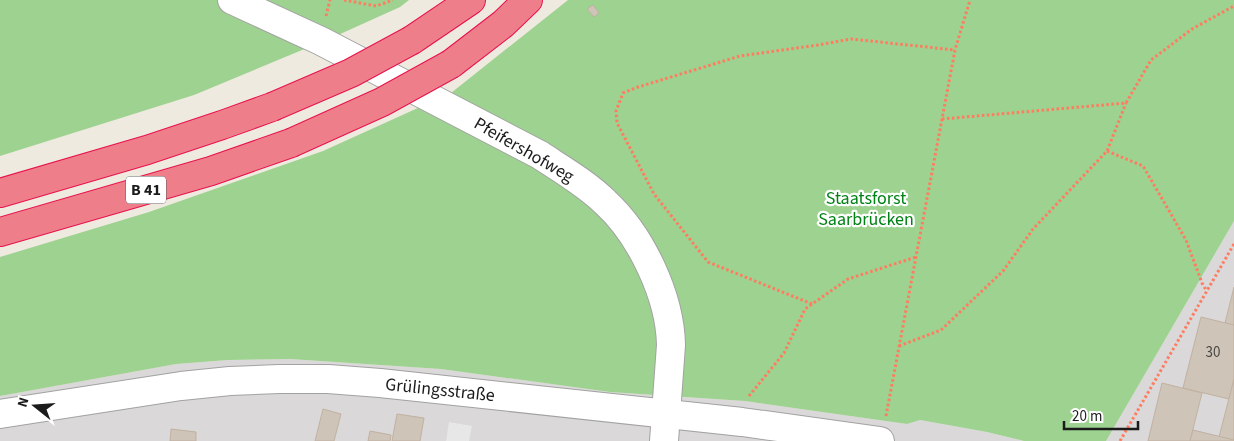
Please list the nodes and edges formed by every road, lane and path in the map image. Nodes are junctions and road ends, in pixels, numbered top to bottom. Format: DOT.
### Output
graph roads {
  1 [pos="232,0"];
  2 [pos="344,0"];
  3 [pos="393,0"];
  4 [pos="471,0"];
  5 [pos="528,0"];
  6 [pos="970,0"];
  7 [pos="1234,6"];
  8 [pos="955,50"];
  9 [pos="1126,103"];
  10 [pos="942,118"];
  11 [pos="1107,151"];
  12 [pos="0,193"];
  13 [pos="0,232"];
  14 [pos="1234,244"];
  15 [pos="916,257"];
  16 [pos="1206,290"];
  17 [pos="812,304"];
  18 [pos="899,346"];
  19 [pos="0,414"];
  20 [pos="666,414"];
  21 [pos="742,422"];
  22 [pos="883,431"];
  23 [pos="664,441"];
  24 [pos="1120,441"];
  1 -- 20 [label="street, Pfeifershofweg"];
  2 -- 3 [label="path"];
  4 -- 12 [label="highway, B 41, bridge"];
  5 -- 13 [label="highway, B 41, bridge"];
  6 -- 8 [label="path"];
  7 -- 9 [label="path"];
  8 -- 10 [label="path"];
  8 -- 17 [label="path"];
  9 -- 10 [label="path"];
  9 -- 11 [label="path"];
  10 -- 15 [label="path"];
  11 -- 16 [label="path"];
  11 -- 18 [label="path"];
  14 -- 16 [label="path"];
  15 -- 17 [label="path"];
  15 -- 18 [label="path"];
  16 -- 24 [label="path"];
  17 -- 21 [label="path"];
  18 -- 22 [label="path"];
  19 -- 20 [label="street, Grülingsstraße"];
  20 -- 21 [label="street, Grülingsstraße"];
  20 -- 23 [label="street, Pfeifershofweg"];
  21 -- 22 [label="street, Grülingsstraße"];
}
